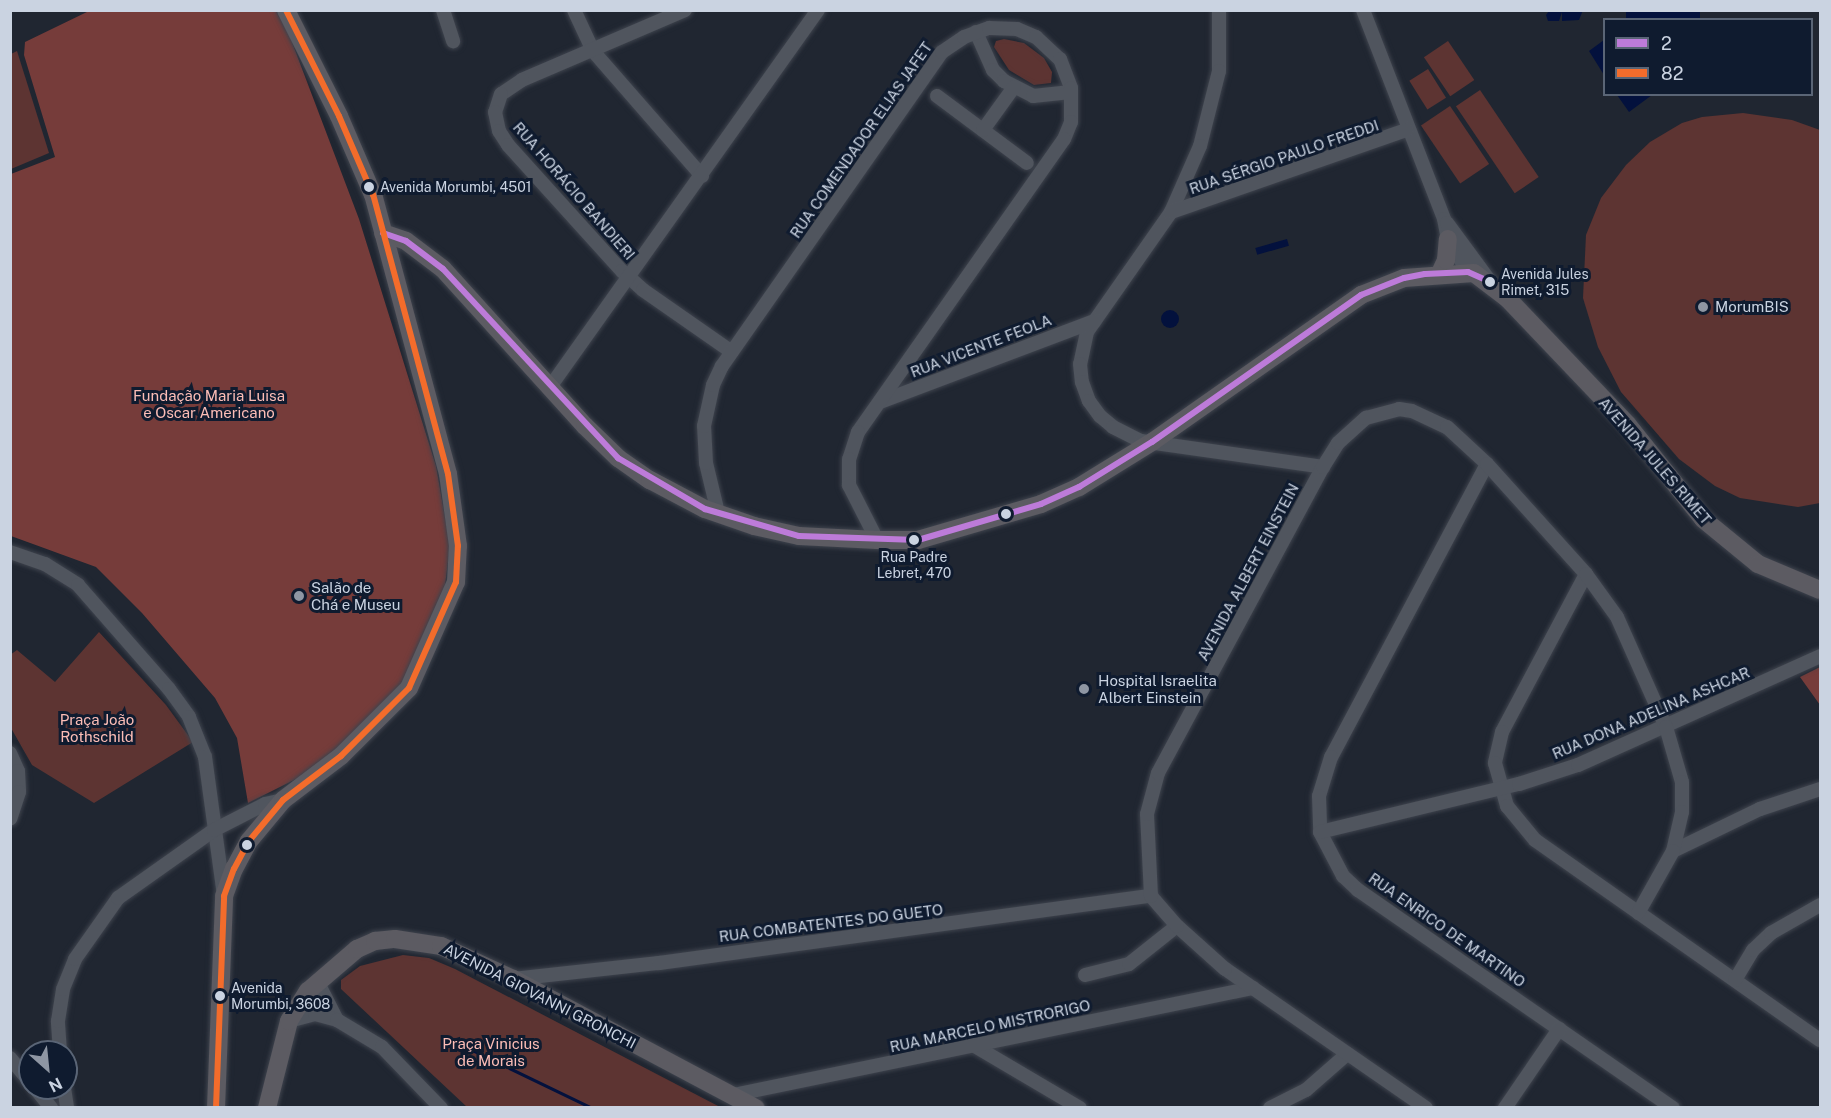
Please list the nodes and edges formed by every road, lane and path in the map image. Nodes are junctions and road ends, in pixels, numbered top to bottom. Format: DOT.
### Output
graph roads {
  1 [pos="286,10"];
  2 [pos="442,10"];
  3 [pos="574,10"];
  4 [pos="685,10"];
  5 [pos="818,10"];
  6 [pos="1219,10"];
  7 [pos="1363,10"];
  8 [pos="976,32"];
  9 [pos="453,41"];
  10 [pos="593,51"];
  11 [pos="1014,87"];
  12 [pos="1071,92"];
  13 [pos="937,96"];
  14 [pos="983,130"];
  15 [pos="1407,130"];
  16 [pos="1028,163"];
  17 [pos="702,176"];
  18 [pos="1171,212"];
  19 [pos="1444,219"];
  20 [pos="383,233"];
  21 [pos="1448,239"];
  22 [pos="406,241"];
  23 [pos="391,262"];
  24 [pos="1468,272"];
  25 [pos="1440,273"];
  26 [pos="630,278"];
  27 [pos="1490,282"];
  28 [pos="1094,321"];
  29 [pos="732,352"];
  30 [pos="550,387"];
  31 [pos="880,402"];
  32 [pos="1152,442"];
  33 [pos="1487,464"];
  34 [pos="1323,467"];
  35 [pos="718,513"];
  36 [pos="878,540"];
  37 [pos="10,552"];
  38 [pos="1586,574"];
  39 [pos="1821,590"];
  40 [pos="1819,657"];
  41 [pos="1666,727"];
  42 [pos="10,753"];
  43 [pos="1500,788"];
  44 [pos="1821,789"];
  45 [pos="284,800"];
  46 [pos="10,819"];
  47 [pos="214,830"];
  48 [pos="1320,832"];
  49 [pos="1673,851"];
  50 [pos="224,896"];
  51 [pos="1151,896"];
  52 [pos="1821,905"];
  53 [pos="1638,913"];
  54 [pos="1178,926"];
  55 [pos="1085,975"];
  56 [pos="513,979"];
  57 [pos="1735,980"];
  58 [pos="317,981"];
  59 [pos="1253,988"];
  60 [pos="337,1020"];
  61 [pos="289,1021"];
  62 [pos="1559,1029"];
  63 [pos="59,1040"];
  64 [pos="1821,1040"];
  65 [pos="973,1045"];
  66 [pos="1347,1054"];
  67 [pos="733,1095"];
  68 [pos="216,1107"];
  69 [pos="267,1107"];
  70 [pos="441,1107"];
  71 [pos="756,1107"];
  72 [pos="1080,1107"];
  73 [pos="1270,1107"];
  74 [pos="1426,1107"];
  75 [pos="1505,1107"];
  76 [pos="1673,1107"];
  1 -- 20 [label="main road"];
  2 -- 9 [label="street"];
  3 -- 10 [label="street"];
  4 -- 10 [label="street, RUA HORÁCIO BANDIERI"];
  5 -- 17 [label="street"];
  6 -- 18 [label="street"];
  7 -- 15 [label="street, AVENIDA JULES RIMET"];
  8 -- 11 [label="street"];
  8 -- 12 [label="street, RUA COMENDADOR ELIAS JAFET"];
  8 -- 29 [label="street, RUA COMENDADOR ELIAS JAFET"];
  10 -- 17 [label="street"];
  10 -- 26 [label="street, RUA HORÁCIO BANDIERI"];
  11 -- 12 [label="street"];
  11 -- 14 [label="street"];
  12 -- 31 [label="street, RUA COMENDADOR ELIAS JAFET"];
  13 -- 14 [label="street"];
  14 -- 16 [label="street"];
  15 -- 18 [label="street, RUA SÉRGIO PAULO FREDDI"];
  15 -- 19 [label="street, AVENIDA JULES RIMET"];
  17 -- 26 [label="street"];
  18 -- 28 [label="street"];
  19 -- 21 [label="street, AVENIDA JULES RIMET"];
  19 -- 27 [label="street, AVENIDA JULES RIMET"];
  20 -- 22 [label="main road"];
  20 -- 23 [label="main road"];
  21 -- 24 [label="street, AVENIDA JULES RIMET"];
  21 -- 25 [label="main road"];
  22 -- 23 [label="main road"];
  22 -- 30 [label="main road"];
  23 -- 45 [label="main road"];
  24 -- 25 [label="main road"];
  24 -- 27 [label="main road"];
  25 -- 32 [label="main road"];
  26 -- 29 [label="street, RUA HORÁCIO BANDIERI"];
  26 -- 30 [label="street"];
  27 -- 39 [label="main road, AVENIDA JULES RIMET"];
  28 -- 31 [label="street, RUA VICENTE FEOLA"];
  28 -- 32 [label="street"];
  29 -- 35 [label="street, RUA COMENDADOR ELIAS JAFET"];
  30 -- 35 [label="main road"];
  31 -- 36 [label="street, RUA COMENDADOR ELIAS JAFET"];
  32 -- 34 [label="street"];
  32 -- 36 [label="main road"];
  33 -- 34 [label="street, AVENIDA ALBERT EINSTEIN"];
  33 -- 38 [label="street, AVENIDA ALBERT EINSTEIN"];
  33 -- 48 [label="street, RUA ENRICO DE MARTINO"];
  34 -- 51 [label="street, AVENIDA ALBERT EINSTEIN"];
  35 -- 36 [label="main road"];
  37 -- 47 [label="street"];
  38 -- 41 [label="street, AVENIDA ALBERT EINSTEIN"];
  38 -- 43 [label="street"];
  40 -- 41 [label="street, RUA DONA ADELINA ASHCAR"];
  41 -- 43 [label="street, RUA DONA ADELINA ASHCAR"];
  41 -- 49 [label="street, AVENIDA ALBERT EINSTEIN"];
  42 -- 46 [label="street"];
  43 -- 48 [label="street, RUA DONA ADELINA ASHCAR"];
  43 -- 53 [label="street"];
  44 -- 49 [label="street"];
  45 -- 47 [label="street"];
  45 -- 50 [label="main road"];
  47 -- 50 [label="street"];
  47 -- 63 [label="street"];
  48 -- 62 [label="street, RUA ENRICO DE MARTINO"];
  49 -- 53 [label="street, AVENIDA ALBERT EINSTEIN"];
  50 -- 68 [label="main road"];
  51 -- 54 [label="street"];
  51 -- 56 [label="street, RUA COMBATENTES DO GUETO"];
  52 -- 57 [label="street"];
  53 -- 57 [label="street"];
  54 -- 55 [label="street"];
  54 -- 59 [label="street"];
  56 -- 58 [label="main road, AVENIDA GIOVANNI GRONCHI"];
  56 -- 67 [label="main road, AVENIDA GIOVANNI GRONCHI"];
  57 -- 64 [label="street"];
  58 -- 60 [label="street"];
  58 -- 61 [label="main road, AVENIDA GIOVANNI GRONCHI"];
  59 -- 65 [label="street, RUA MARCELO MISTRORIGO"];
  59 -- 66 [label="street"];
  60 -- 61 [label="street"];
  60 -- 70 [label="street"];
  61 -- 69 [label="main road, AVENIDA GIOVANNI GRONCHI"];
  62 -- 75 [label="street"];
  62 -- 76 [label="street, RUA ENRICO DE MARTINO"];
  65 -- 67 [label="street, RUA MARCELO MISTRORIGO"];
  65 -- 72 [label="street"];
  66 -- 73 [label="street"];
  66 -- 74 [label="street"];
  67 -- 71 [label="main road, AVENIDA GIOVANNI GRONCHI"];
}
